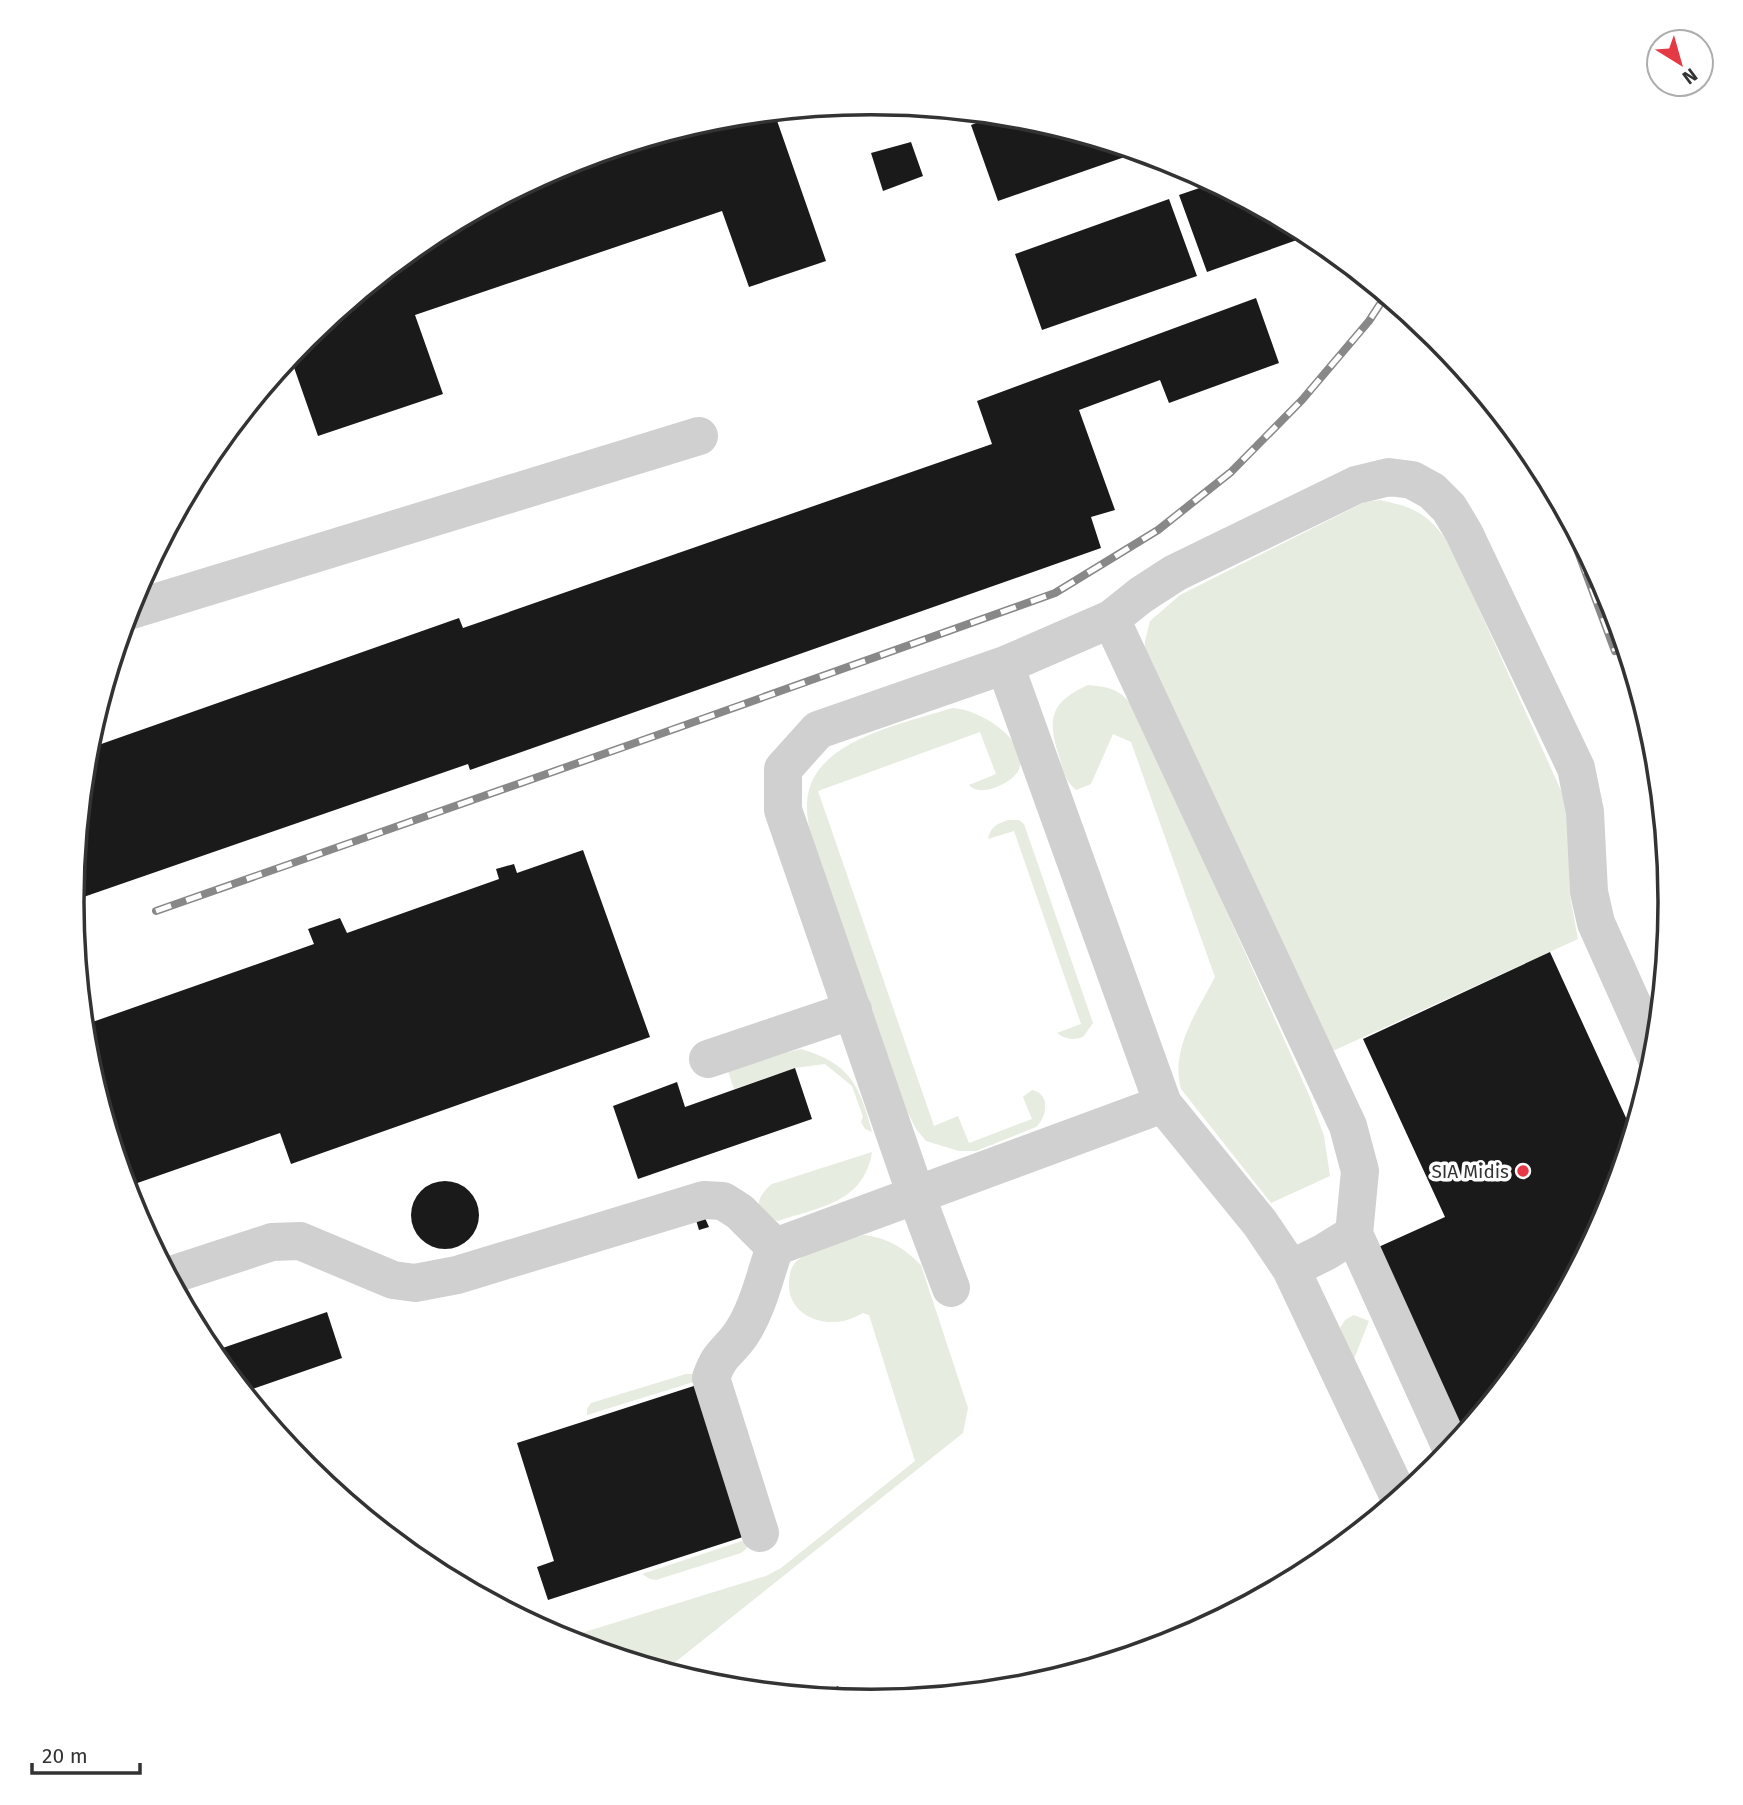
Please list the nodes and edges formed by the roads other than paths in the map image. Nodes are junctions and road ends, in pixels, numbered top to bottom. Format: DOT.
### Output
graph roads {
  1 [pos="699,436"];
  2 [pos="142,607"];
  3 [pos="1111,619"];
  4 [pos="1005,665"];
  5 [pos="853,1010"];
  6 [pos="1647,1037"];
  7 [pos="708,1059"];
  8 [pos="1163,1104"];
  9 [pos="916,1195"];
  10 [pos="1354,1234"];
  11 [pos="775,1247"];
  12 [pos="1291,1269"];
  13 [pos="177,1273"];
  14 [pos="951,1288"];
  15 [pos="1447,1439"];
  16 [pos="1396,1490"];
  17 [pos="760,1534"];
  1 -- 2 [label="lane"];
  3 -- 4 [label="lane"];
  3 -- 6 [label="lane"];
  3 -- 10 [label="lane"];
  4 -- 5 [label="lane"];
  4 -- 8 [label="lane"];
  5 -- 7 [label="lane"];
  5 -- 9 [label="lane"];
  8 -- 9 [label="lane"];
  8 -- 12 [label="lane"];
  9 -- 11 [label="lane"];
  9 -- 14 [label="lane"];
  10 -- 12 [label="lane"];
  10 -- 15 [label="lane"];
  11 -- 13 [label="lane"];
  11 -- 17 [label="lane"];
  12 -- 16 [label="lane"];
}
